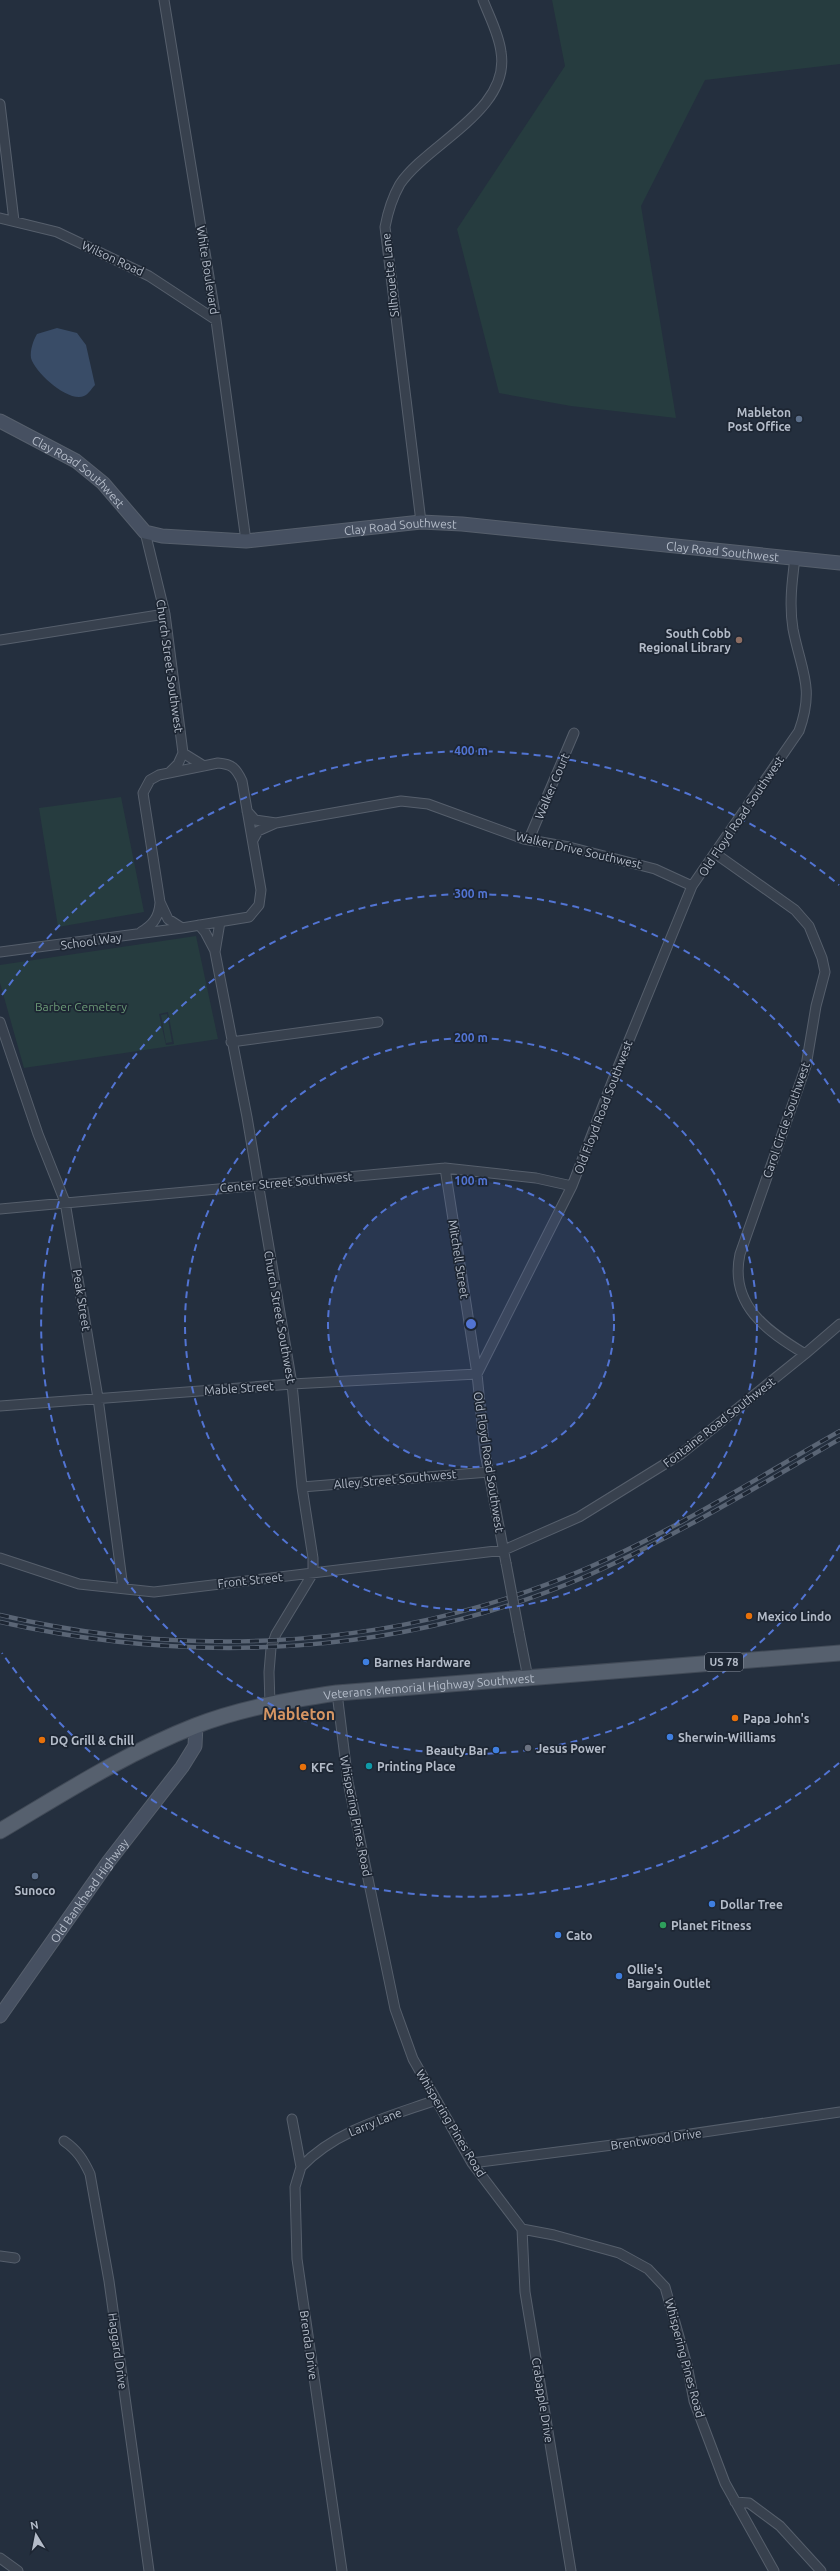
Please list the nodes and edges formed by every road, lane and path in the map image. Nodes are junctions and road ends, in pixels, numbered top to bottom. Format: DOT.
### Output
graph roads {
  1 [pos="164,0"];
  2 [pos="483,0"];
  3 [pos="0,104"];
  4 [pos="0,218"];
  5 [pos="14,221"];
  6 [pos="216,320"];
  7 [pos="0,421"];
  8 [pos="421,522"];
  9 [pos="146,532"];
  10 [pos="246,541"];
  11 [pos="795,558"];
  12 [pos="840,563"];
  13 [pos="164,614"];
  14 [pos="0,640"];
  15 [pos="574,733"];
  16 [pos="183,753"];
  17 [pos="204,766"];
  18 [pos="169,773"];
  19 [pos="247,811"];
  20 [pos="276,824"];
  21 [pos="529,839"];
  22 [pos="253,840"];
  23 [pos="716,854"];
  24 [pos="692,886"];
  25 [pos="160,902"];
  26 [pos="220,922"];
  27 [pos="199,925"];
  28 [pos="182,928"];
  29 [pos="138,934"];
  30 [pos="0,952"];
  31 [pos="215,952"];
  32 [pos="0,1022"];
  33 [pos="378,1022"];
  34 [pos="231,1042"];
  35 [pos="445,1168"];
  36 [pos="257,1184"];
  37 [pos="572,1186"];
  38 [pos="65,1202"];
  39 [pos="0,1209"];
  40 [pos="840,1324"];
  41 [pos="806,1354"];
  42 [pos="477,1374"];
  43 [pos="292,1384"];
  44 [pos="98,1398"];
  45 [pos="0,1406"];
  46 [pos="489,1472"];
  47 [pos="302,1487"];
  48 [pos="504,1550"];
  49 [pos="0,1558"];
  50 [pos="313,1573"];
  51 [pos="123,1588"];
  52 [pos="840,1653"];
  53 [pos="528,1678"];
  54 [pos="337,1694"];
  55 [pos="270,1704"];
  56 [pos="196,1725"];
  57 [pos="0,1831"];
  58 [pos="0,2016"];
  59 [pos="436,2100"];
  60 [pos="840,2112"];
  61 [pos="292,2119"];
  62 [pos="64,2141"];
  63 [pos="472,2163"];
  64 [pos="300,2168"];
  65 [pos="522,2229"];
  66 [pos="0,2256"];
  67 [pos="15,2258"];
  68 [pos="735,2502"];
  69 [pos="0,2558"];
  70 [pos="18,2571"];
  71 [pos="149,2571"];
  72 [pos="342,2571"];
  73 [pos="571,2571"];
  74 [pos="774,2571"];
  75 [pos="821,2571"];
  1 -- 6 [label="street, White Boulevard"];
  2 -- 8 [label="street, Silhouette Lane"];
  3 -- 5 [label="street"];
  4 -- 5 [label="street, Wilson Road"];
  5 -- 6 [label="street, Wilson Road"];
  6 -- 10 [label="street, White Boulevard"];
  7 -- 9 [label="street, Clay Road Southwest"];
  8 -- 10 [label="street, Clay Road Southwest"];
  8 -- 11 [label="street, Clay Road Southwest"];
  9 -- 10 [label="street, Clay Road Southwest"];
  9 -- 13 [label="street, Church Street Southwest"];
  11 -- 12 [label="street, Clay Road Southwest"];
  11 -- 23 [label="street, Old Floyd Road Southwest"];
  13 -- 14 [label="street"];
  13 -- 16 [label="street, Church Street Southwest"];
  15 -- 21 [label="street, Walker Court"];
  16 -- 17 [label="street"];
  16 -- 18 [label="street"];
  17 -- 18 [label="street"];
  17 -- 19 [label="street"];
  18 -- 25 [label="street"];
  19 -- 20 [label="street, Walker Drive Southwest"];
  19 -- 22 [label="street"];
  20 -- 21 [label="street, Walker Drive Southwest"];
  20 -- 22 [label="street, Walker Drive Southwest"];
  21 -- 24 [label="street, Walker Drive Southwest"];
  22 -- 26 [label="street"];
  23 -- 24 [label="street, Old Floyd Road Southwest"];
  23 -- 41 [label="street, Carol Circle Southwest"];
  24 -- 37 [label="street, Old Floyd Road Southwest"];
  25 -- 28 [label="street"];
  25 -- 29 [label="street"];
  26 -- 27 [label="street"];
  26 -- 31 [label="street, Church Street Southwest"];
  27 -- 28 [label="street"];
  27 -- 31 [label="street"];
  28 -- 29 [label="street, School Way"];
  29 -- 30 [label="street, School Way"];
  31 -- 34 [label="street, Church Street Southwest"];
  32 -- 38 [label="street, Peak Street"];
  33 -- 34 [label="street"];
  34 -- 36 [label="street, Church Street Southwest"];
  35 -- 36 [label="street, Center Street Southwest"];
  35 -- 37 [label="street, Center Street Southwest"];
  35 -- 42 [label="street, Mitchell Street"];
  36 -- 38 [label="street, Center Street Southwest"];
  36 -- 43 [label="street, Church Street Southwest"];
  37 -- 42 [label="street, Old Floyd Road Southwest"];
  38 -- 39 [label="street, Center Street Southwest"];
  38 -- 44 [label="street, Peak Street"];
  40 -- 41 [label="street, Fontaine Road Southwest"];
  41 -- 48 [label="street, Fontaine Road Southwest"];
  42 -- 43 [label="street, Mable Street"];
  42 -- 46 [label="street, Old Floyd Road Southwest"];
  43 -- 44 [label="street, Mable Street"];
  43 -- 47 [label="street, Church Street Southwest"];
  44 -- 45 [label="street, Mable Street"];
  44 -- 51 [label="street, Peak Street"];
  46 -- 47 [label="street, Alley Street Southwest"];
  46 -- 48 [label="street, Old Floyd Road Southwest"];
  47 -- 50 [label="street, Church Street Southwest"];
  48 -- 50 [label="street, Front Street"];
  48 -- 53 [label="street, Old Floyd Road Southwest, bridge"];
  49 -- 51 [label="street, Front Street"];
  50 -- 51 [label="street, Front Street"];
  50 -- 55 [label="street"];
  52 -- 53 [label="main road, Veterans Memorial Highway Southwest / US 78"];
  53 -- 54 [label="main road, Veterans Memorial Highway Southwest / US 78"];
  54 -- 55 [label="main road, Veterans Memorial Highway Southwest / US 78"];
  54 -- 59 [label="street, Whispering Pines Road"];
  55 -- 56 [label="main road, Veterans Memorial Highway Southwest / US 78"];
  56 -- 57 [label="main road, Veterans Memorial Highway Southwest / US 78"];
  56 -- 58 [label="street, Old Bankhead Highway"];
  59 -- 63 [label="street, Whispering Pines Road"];
  59 -- 64 [label="street, Larry Lane"];
  60 -- 63 [label="street, Brentwood Drive"];
  61 -- 64 [label="street, Brenda Drive"];
  62 -- 71 [label="street, Haggard Drive"];
  63 -- 65 [label="street, Whispering Pines Road"];
  64 -- 72 [label="street, Brenda Drive"];
  65 -- 68 [label="street, Whispering Pines Road"];
  65 -- 73 [label="street, Crabapple Drive"];
  66 -- 67 [label="street"];
  68 -- 74 [label="street, Whispering Pines Road"];
  68 -- 75 [label="street"];
  69 -- 70 [label="street"];
}
